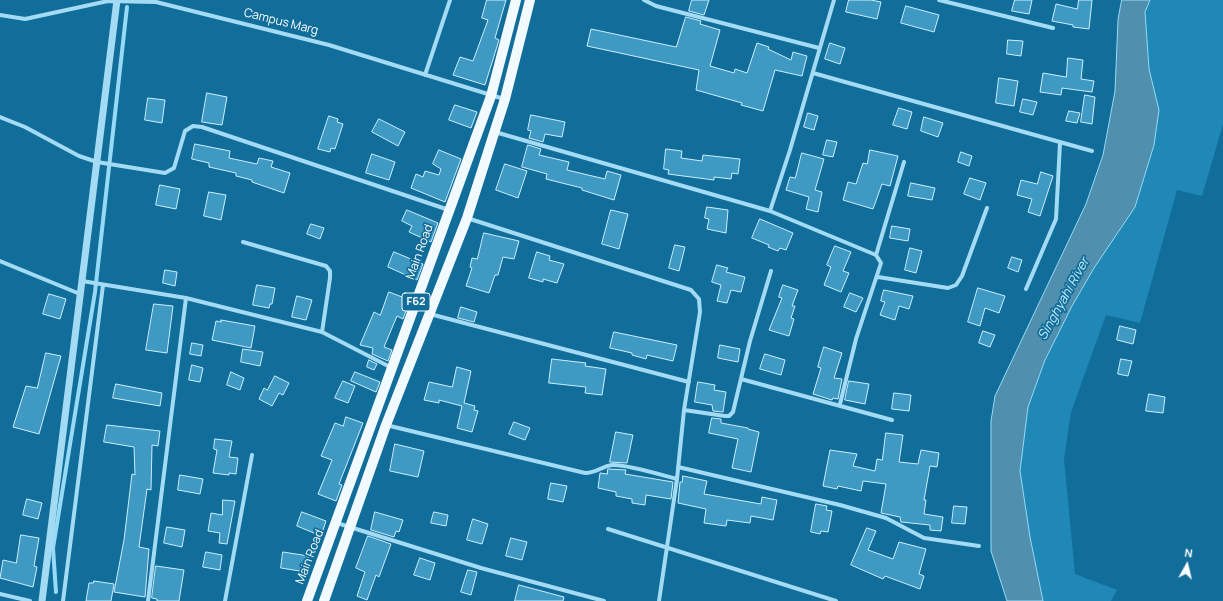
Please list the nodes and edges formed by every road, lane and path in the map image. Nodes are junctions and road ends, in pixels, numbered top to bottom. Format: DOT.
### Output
graph roads {
  1 [pos="450,0"];
  2 [pos="516,0"];
  3 [pos="530,0"];
  4 [pos="644,0"];
  5 [pos="834,0"];
  6 [pos="939,0"];
  7 [pos="116,1"];
  8 [pos="0,15"];
  9 [pos="1053,28"];
  10 [pos="819,48"];
  11 [pos="813,72"];
  12 [pos="425,75"];
  13 [pos="490,96"];
  14 [pos="505,99"];
  15 [pos="0,117"];
  16 [pos="495,132"];
  17 [pos="1060,143"];
  18 [pos="1092,151"];
  19 [pos="97,162"];
  20 [pos="904,162"];
  21 [pos="986,208"];
  22 [pos="449,210"];
  23 [pos="770,211"];
  24 [pos="467,218"];
  25 [pos="243,242"];
  26 [pos="876,255"];
  27 [pos="0,261"];
  28 [pos="771,271"];
  29 [pos="878,277"];
  30 [pos="85,282"];
  31 [pos="101,284"];
  32 [pos="1026,290"];
  33 [pos="81,294"];
  34 [pos="186,298"];
  35 [pos="430,314"];
  36 [pos="322,332"];
  37 [pos="392,368"];
  38 [pos="741,379"];
  39 [pos="688,382"];
  40 [pos="840,404"];
  41 [pos="684,410"];
  42 [pos="892,420"];
  43 [pos="386,425"];
  44 [pos="252,455"];
  45 [pos="678,467"];
  46 [pos="677,479"];
  47 [pos="337,522"];
  48 [pos="351,526"];
  49 [pos="608,529"];
  50 [pos="978,546"];
  51 [pos="667,548"];
  52 [pos="0,594"];
  53 [pos="30,601"];
  54 [pos="42,601"];
  55 [pos="63,601"];
  56 [pos="148,601"];
  57 [pos="225,601"];
  58 [pos="307,601"];
  59 [pos="324,601"];
  60 [pos="604,601"];
  61 [pos="659,601"];
  62 [pos="836,601"];
  1 -- 12 [label="street"];
  2 -- 13 [label="main road, Main Road / F62"];
  3 -- 14 [label="main road, F62"];
  4 -- 10 [label="street"];
  5 -- 10 [label="street"];
  6 -- 9 [label="street"];
  7 -- 8 [label="street, Campus Marg"];
  7 -- 12 [label="street, Campus Marg"];
  7 -- 19 [label="street"];
  10 -- 11 [label="street"];
  11 -- 17 [label="street"];
  11 -- 23 [label="street"];
  12 -- 13 [label="street, Campus Marg"];
  13 -- 14 [label="street, Campus Marg"];
  13 -- 22 [label="main road, Main Road / F62"];
  14 -- 16 [label="main road, F62"];
  15 -- 19 [label="street"];
  16 -- 23 [label="street"];
  16 -- 24 [label="main road, F62"];
  17 -- 18 [label="street"];
  17 -- 32 [label="street"];
  19 -- 22 [label="street"];
  19 -- 30 [label="street"];
  20 -- 26 [label="street"];
  21 -- 29 [label="street"];
  22 -- 37 [label="main road, Main Road / F62"];
  23 -- 26 [label="street"];
  24 -- 35 [label="main road, F62"];
  24 -- 39 [label="street"];
  25 -- 36 [label="street"];
  26 -- 29 [label="street"];
  27 -- 33 [label="street"];
  28 -- 38 [label="street"];
  29 -- 40 [label="street"];
  30 -- 31 [label="street"];
  30 -- 33 [label="street"];
  31 -- 34 [label="street"];
  31 -- 55 [label="street"];
  33 -- 54 [label="street"];
  34 -- 36 [label="street"];
  34 -- 56 [label="street"];
  35 -- 39 [label="street"];
  35 -- 43 [label="main road, F62"];
  36 -- 37 [label="street"];
  37 -- 47 [label="main road, Main Road / F62"];
  38 -- 40 [label="street"];
  38 -- 41 [label="street"];
  39 -- 41 [label="street"];
  40 -- 42 [label="street"];
  41 -- 45 [label="street"];
  43 -- 46 [label="street"];
  43 -- 48 [label="main road, F62"];
  44 -- 57 [label="street"];
  45 -- 46 [label="street"];
  45 -- 50 [label="street"];
  46 -- 51 [label="street"];
  47 -- 48 [label="street"];
  47 -- 58 [label="main road, Main Road / F62"];
  48 -- 59 [label="main road, F62"];
  48 -- 60 [label="street"];
  49 -- 51 [label="street"];
  51 -- 61 [label="street"];
  51 -- 62 [label="street"];
  52 -- 53 [label="street"];
}
